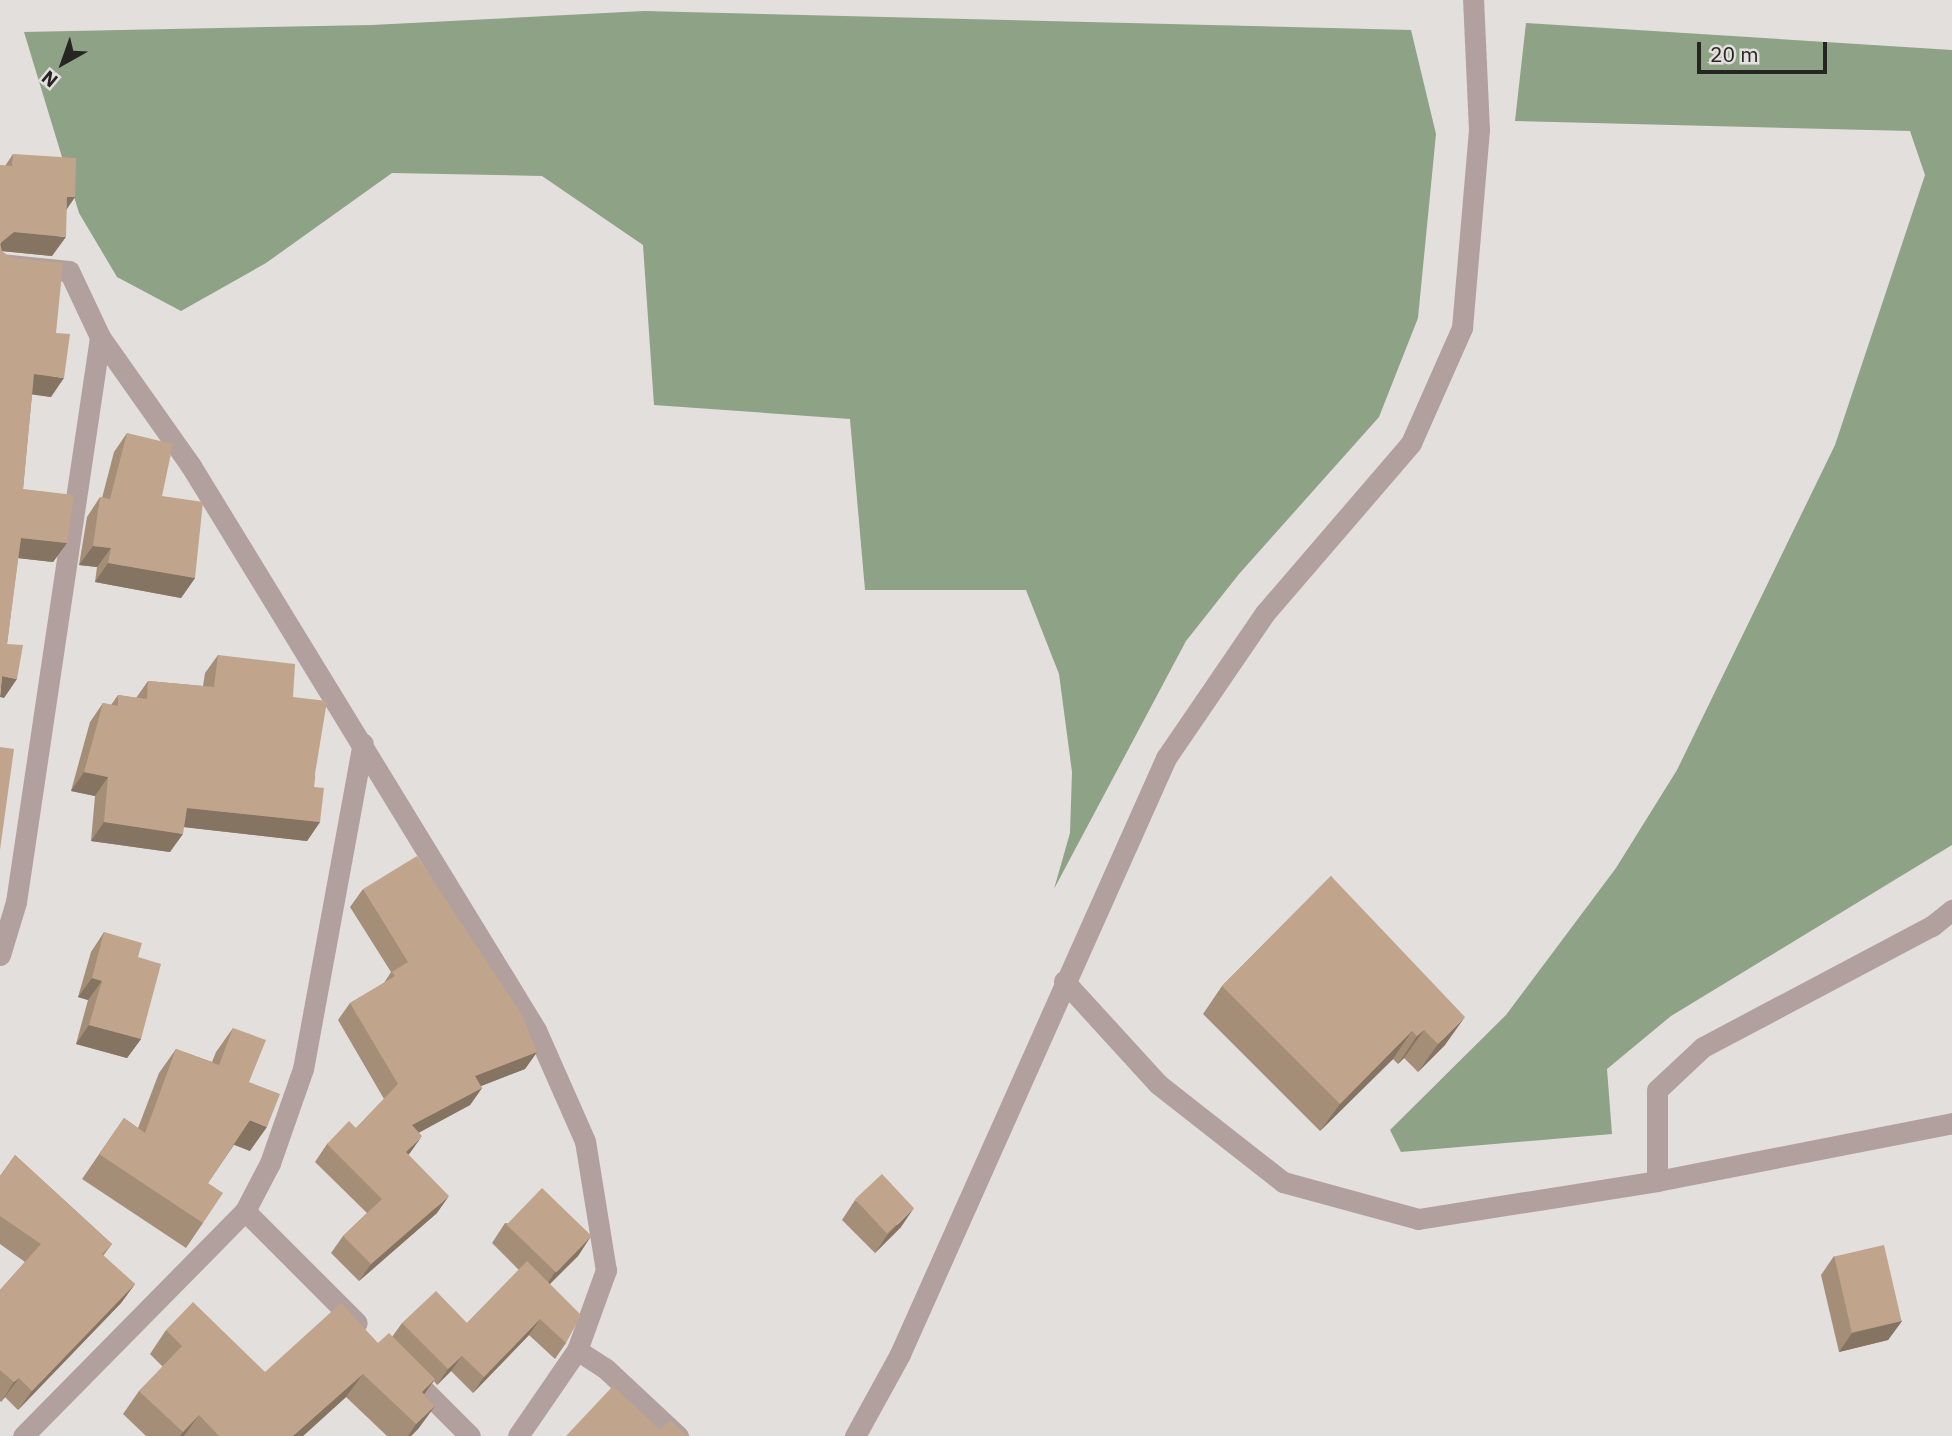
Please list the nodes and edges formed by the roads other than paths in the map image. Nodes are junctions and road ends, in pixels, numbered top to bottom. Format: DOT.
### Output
graph roads {
  1 [pos="1473,0"];
  2 [pos="0,264"];
  3 [pos="100,337"];
  4 [pos="363,743"];
  5 [pos="1952,910"];
  6 [pos="0,955"];
  7 [pos="1064,981"];
  8 [pos="1952,1123"];
  9 [pos="1657,1181"];
  10 [pos="245,1211"];
  11 [pos="372,1338"];
  12 [pos="577,1350"];
  13 [pos="391,1358"];
  14 [pos="23,1436"];
  15 [pos="470,1436"];
  16 [pos="518,1436"];
  17 [pos="678,1436"];
  18 [pos="855,1436"];
  1 -- 7 [label="street"];
  2 -- 3 [label="street"];
  3 -- 4 [label="street"];
  3 -- 6 [label="street"];
  4 -- 10 [label="street"];
  4 -- 12 [label="street"];
  5 -- 9 [label="street"];
  7 -- 9 [label="street"];
  7 -- 18 [label="street"];
  8 -- 9 [label="street"];
  10 -- 11 [label="street"];
  10 -- 14 [label="street"];
  12 -- 16 [label="street"];
  12 -- 17 [label="street"];
  13 -- 15 [label="street"];
}
